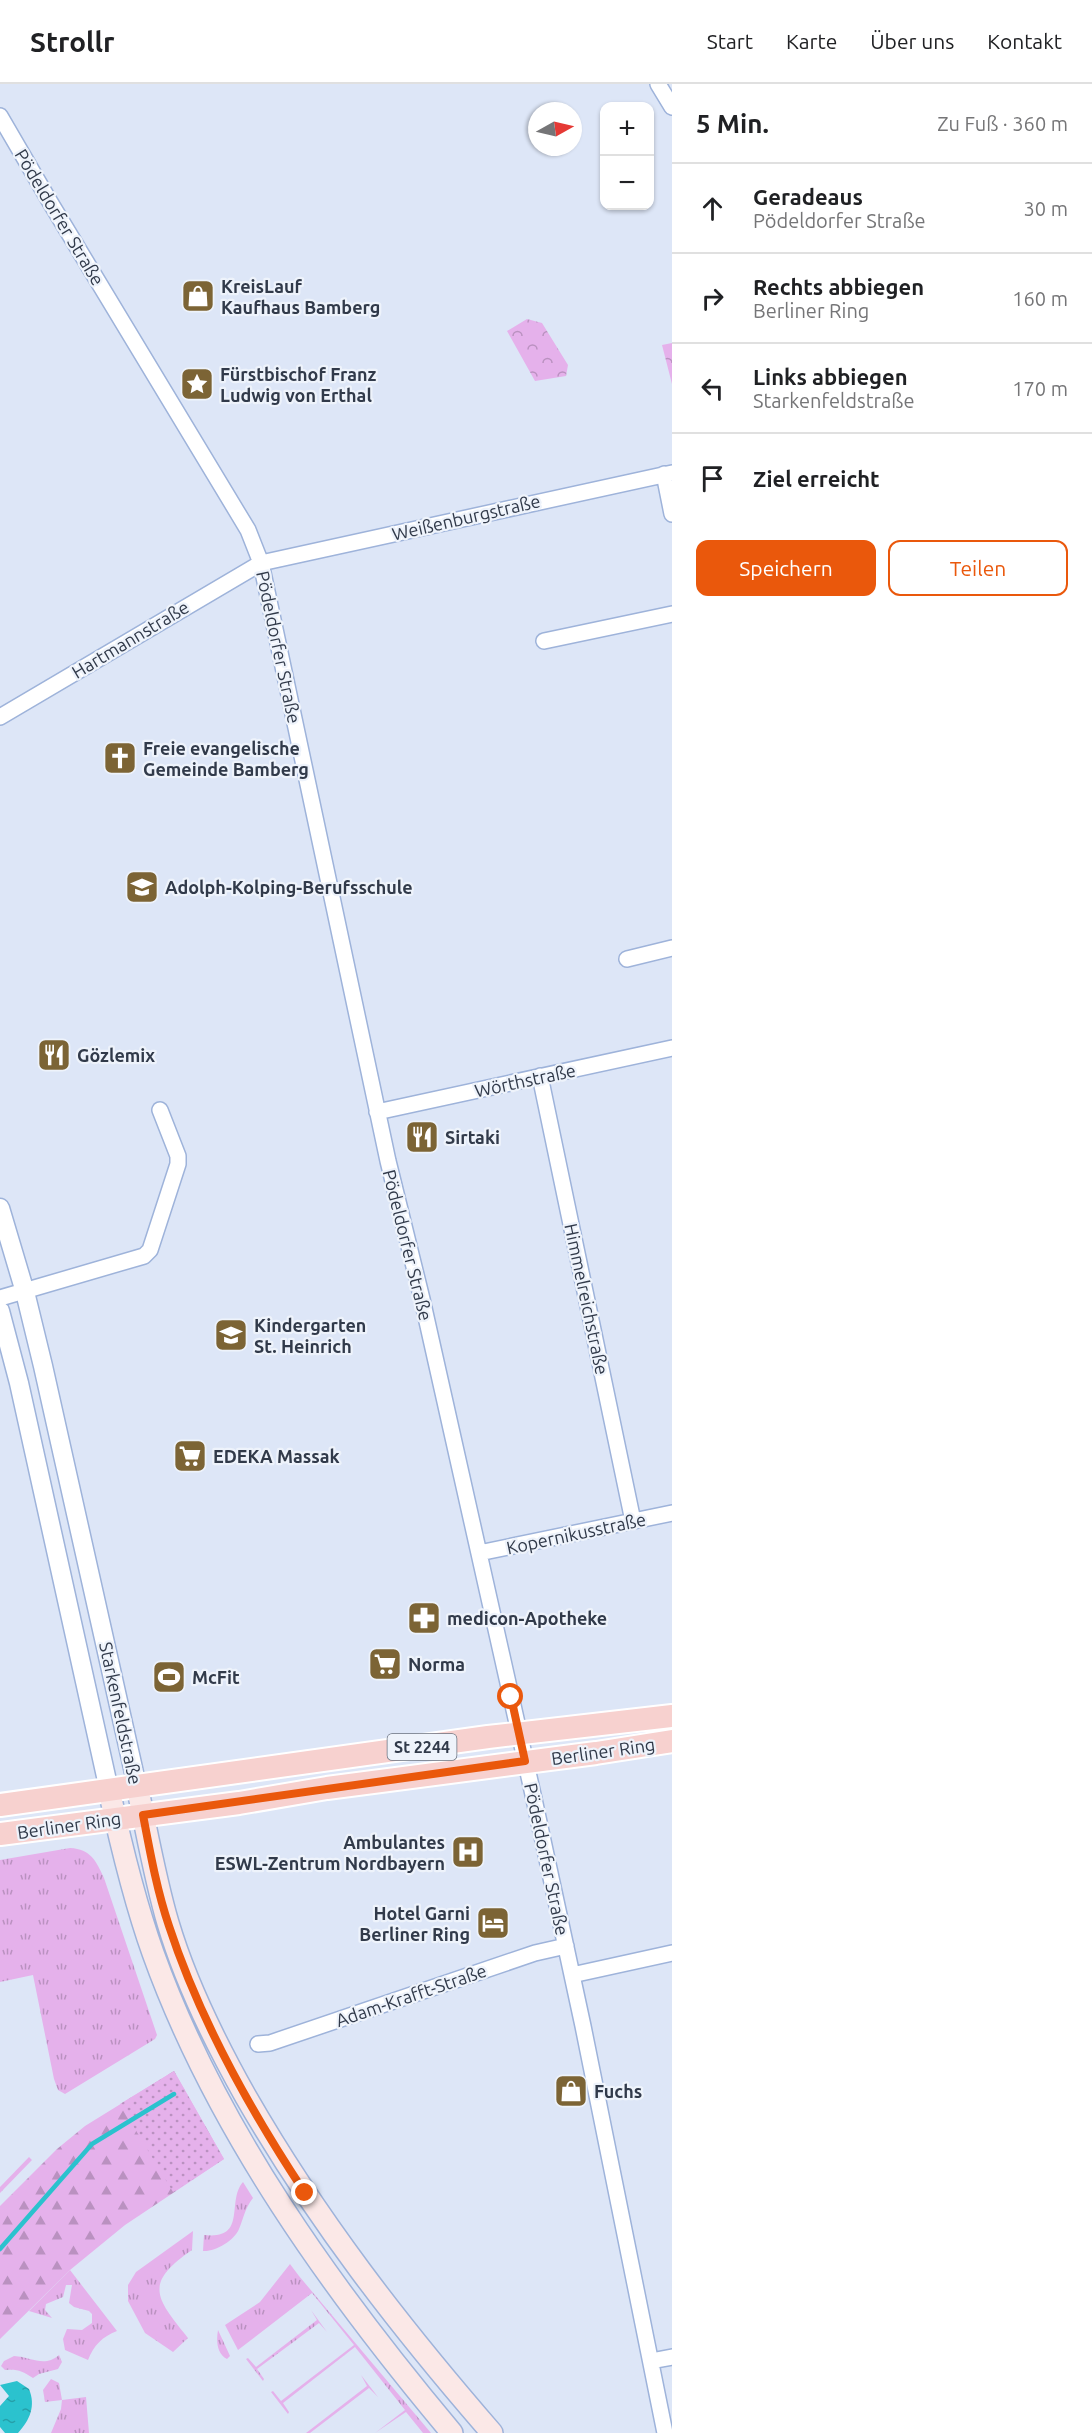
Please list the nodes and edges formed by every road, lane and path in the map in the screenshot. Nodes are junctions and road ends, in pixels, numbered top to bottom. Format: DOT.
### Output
graph roads {
  1 [pos="662,85"];
  2 [pos="672,107"];
  3 [pos="0,116"];
  4 [pos="668,473"];
  5 [pos="672,514"];
  6 [pos="261,563"];
  7 [pos="672,614"];
  8 [pos="544,641"];
  9 [pos="0,717"];
  10 [pos="672,948"];
  11 [pos="627,959"];
  12 [pos="672,1048"];
  13 [pos="540,1076"];
  14 [pos="160,1110"];
  15 [pos="377,1112"];
  16 [pos="0,1208"];
  17 [pos="25,1292"];
  18 [pos="0,1298"];
  19 [pos="0,1311"];
  20 [pos="672,1513"];
  21 [pos="633,1521"];
  22 [pos="479,1553"];
  23 [pos="672,1716"];
  24 [pos="519,1733"];
  25 [pos="672,1741"];
  26 [pos="525,1761"];
  27 [pos="137,1786"];
  28 [pos="109,1790"];
  29 [pos="0,1805"];
  30 [pos="143,1815"];
  31 [pos="115,1819"];
  32 [pos="0,1834"];
  33 [pos="566,1946"];
  34 [pos="672,1953"];
  35 [pos="572,1975"];
  36 [pos="258,2044"];
  37 [pos="412,2338"];
  38 [pos="389,2356"];
  39 [pos="672,2357"];
  40 [pos="651,2361"];
  41 [pos="452,2433"];
  42 [pos="492,2433"];
  43 [pos="665,2433"];
  1 -- 2 [label="street"];
  3 -- 6 [label="street, Pödeldorfer Straße"];
  4 -- 5 [label="street"];
  4 -- 6 [label="street, Weißenburgstraße"];
  6 -- 9 [label="street, Hartmannstraße"];
  6 -- 15 [label="street, Pödeldorfer Straße"];
  7 -- 8 [label="street"];
  10 -- 11 [label="street"];
  12 -- 13 [label="street, Wörthstraße"];
  13 -- 15 [label="street, Wörthstraße"];
  13 -- 21 [label="street, Himmelreichstraße"];
  14 -- 17 [label="street"];
  15 -- 22 [label="street, Pödeldorfer Straße"];
  16 -- 17 [label="street, Starkenfeldstraße"];
  17 -- 18 [label="street"];
  17 -- 27 [label="street, Starkenfeldstraße"];
  19 -- 28 [label="street, Starkenfeldstraße"];
  20 -- 21 [label="street, Kopernikusstraße"];
  21 -- 22 [label="street, Kopernikusstraße"];
  22 -- 24 [label="street, Pödeldorfer Straße"];
  23 -- 24 [label="main road, Berliner Ring / St 2244"];
  24 -- 26 [label="street, Pödeldorfer Straße"];
  24 -- 27 [label="main road, Berliner Ring / St 2244"];
  25 -- 26 [label="main road, Berliner Ring / St 2244"];
  26 -- 30 [label="main road, Berliner Ring / St 2244"];
  26 -- 33 [label="street, Pödeldorfer Straße"];
  27 -- 28 [label="main road, Berliner Ring / St 2244"];
  27 -- 30 [label="main road, Starkenfeldstraße"];
  28 -- 29 [label="main road, Berliner Ring / St 2244"];
  28 -- 31 [label="main road, Starkenfeldstraße"];
  30 -- 31 [label="main road, Berliner Ring / St 2244"];
  30 -- 37 [label="main road, Starkenfeldstraße"];
  31 -- 32 [label="main road, Berliner Ring / St 2244"];
  31 -- 38 [label="main road, Starkenfeldstraße"];
  33 -- 35 [label="street, Pödeldorfer Straße"];
  33 -- 36 [label="street, Adam-Krafft-Straße"];
  34 -- 35 [label="street"];
  35 -- 40 [label="street, Pödeldorfer Straße"];
  37 -- 38 [label="main road"];
  37 -- 42 [label="main road, Starkenfeldstraße"];
  38 -- 41 [label="main road, Starkenfeldstraße"];
  39 -- 40 [label="street"];
  40 -- 43 [label="street, Pödeldorfer Straße"];
}
